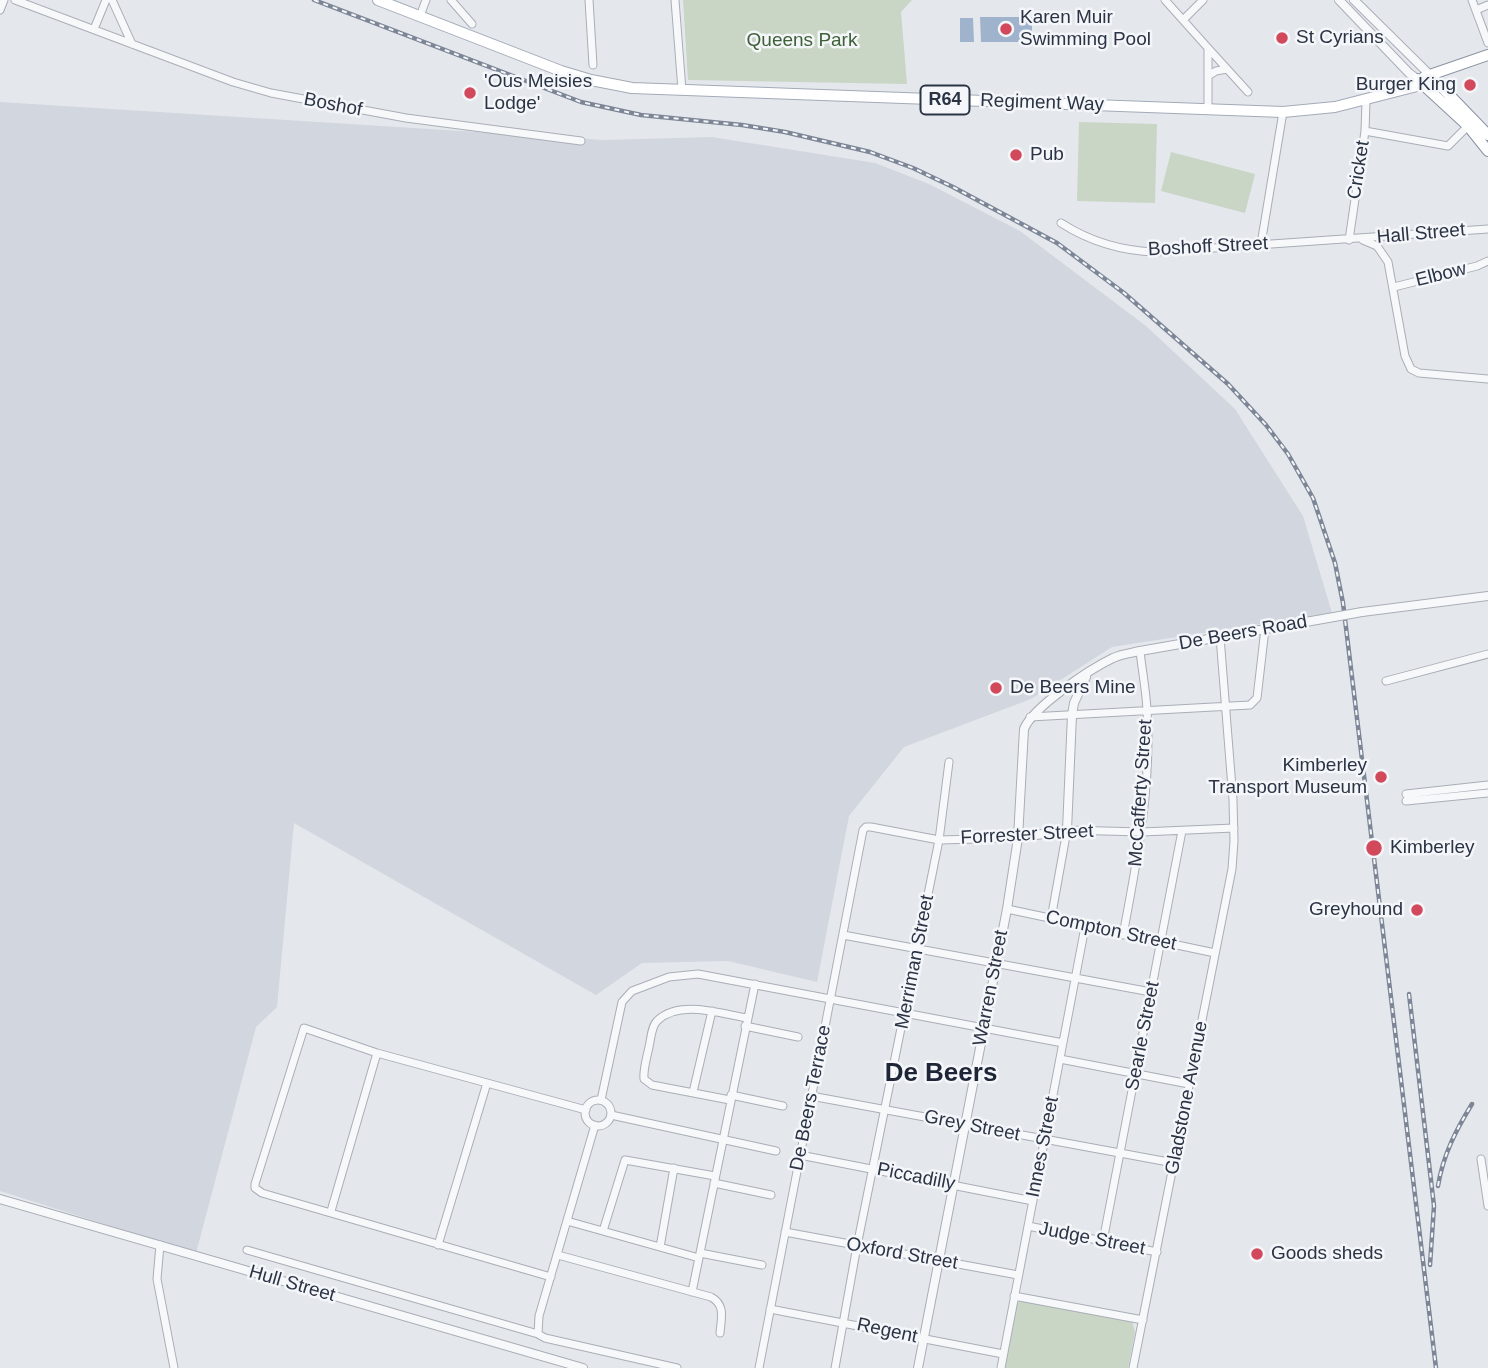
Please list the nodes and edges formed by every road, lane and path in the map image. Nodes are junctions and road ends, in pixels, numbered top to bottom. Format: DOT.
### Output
graph roads {
  1 [pos="4,0"];
  2 [pos="15,0"];
  3 [pos="106,0"];
  4 [pos="112,0"];
  5 [pos="378,0"];
  6 [pos="426,0"];
  7 [pos="451,0"];
  8 [pos="589,0"];
  9 [pos="675,0"];
  10 [pos="1165,0"];
  11 [pos="1203,0"];
  12 [pos="1339,0"];
  13 [pos="1354,0"];
  14 [pos="1472,0"];
  15 [pos="1488,5"];
  16 [pos="0,10"];
  17 [pos="1476,10"];
  18 [pos="420,16"];
  19 [pos="1183,20"];
  20 [pos="472,24"];
  21 [pos="94,29"];
  22 [pos="1488,43"];
  23 [pos="132,44"];
  24 [pos="1208,48"];
  25 [pos="1488,55"];
  26 [pos="1488,62"];
  27 [pos="593,65"];
  28 [pos="1227,69"];
  29 [pos="1208,76"];
  30 [pos="1427,79"];
  31 [pos="682,90"];
  32 [pos="1248,92"];
  33 [pos="1366,101"];
  34 [pos="1208,108"];
  35 [pos="1283,112"];
  36 [pos="1468,126"];
  37 [pos="1365,131"];
  38 [pos="1488,135"];
  39 [pos="581,141"];
  40 [pos="1488,151"];
  41 [pos="1061,223"];
  42 [pos="1484,229"];
  43 [pos="1361,239"];
  44 [pos="1349,240"];
  45 [pos="1261,244"];
  46 [pos="1488,261"];
  47 [pos="1394,287"];
  48 [pos="1488,379"];
  49 [pos="1488,596"];
  50 [pos="1265,629"];
  51 [pos="1220,637"];
  52 [pos="1140,651"];
  53 [pos="1488,654"];
  54 [pos="1087,674"];
  55 [pos="1386,681"];
  56 [pos="1227,707"];
  57 [pos="1147,711"];
  58 [pos="1072,715"];
  59 [pos="1030,717"];
  60 [pos="1024,729"];
  61 [pos="949,762"];
  62 [pos="1488,785"];
  63 [pos="1488,793"];
  64 [pos="864,828"];
  65 [pos="1234,828"];
  66 [pos="1067,830"];
  67 [pos="1182,831"];
  68 [pos="1142,832"];
  69 [pos="1018,838"];
  70 [pos="939,839"];
  71 [pos="1007,909"];
  72 [pos="1051,919"];
  73 [pos="1085,927"];
  74 [pos="844,935"];
  75 [pos="1123,935"];
  76 [pos="1160,942"];
  77 [pos="918,948"];
  78 [pos="1215,953"];
  79 [pos="996,963"];
  80 [pos="1075,977"];
  81 [pos="755,984"];
  82 [pos="1151,992"];
  83 [pos="830,999"];
  84 [pos="712,1011"];
  85 [pos="904,1013"];
  86 [pos="746,1022"];
  87 [pos="983,1028"];
  88 [pos="798,1037"];
  89 [pos="1063,1043"];
  90 [pos="377,1053"];
  91 [pos="1060,1059"];
  92 [pos="1135,1074"];
  93 [pos="487,1083"];
  94 [pos="1189,1084"];
  95 [pos="693,1092"];
  96 [pos="811,1096"];
  97 [pos="731,1098"];
  98 [pos="601,1100"];
  99 [pos="783,1105"];
  100 [pos="586,1110"];
  101 [pos="885,1110"];
  102 [pos="611,1115"];
  103 [pos="964,1124"];
  104 [pos="595,1125"];
  105 [pos="1044,1139"];
  106 [pos="723,1140"];
  107 [pos="776,1152"];
  108 [pos="1120,1153"];
  109 [pos="800,1155"];
  110 [pos="1481,1160"];
  111 [pos="1174,1163"];
  112 [pos="674,1168"];
  113 [pos="873,1169"];
  114 [pos="715,1180"];
  115 [pos="952,1184"];
  116 [pos="771,1195"];
  117 [pos="0,1199"];
  118 [pos="1032,1200"];
  119 [pos="1488,1206"];
  120 [pos="331,1211"];
  121 [pos="567,1221"];
  122 [pos="1028,1226"];
  123 [pos="603,1231"];
  124 [pos="785,1232"];
  125 [pos="1103,1241"];
  126 [pos="160,1245"];
  127 [pos="438,1245"];
  128 [pos="857,1246"];
  129 [pos="660,1247"];
  130 [pos="247,1250"];
  131 [pos="1157,1252"];
  132 [pos="558,1255"];
  133 [pos="699,1255"];
  134 [pos="939,1261"];
  135 [pos="762,1265"];
  136 [pos="1018,1275"];
  137 [pos="551,1278"];
  138 [pos="692,1292"];
  139 [pos="1014,1296"];
  140 [pos="770,1309"];
  141 [pos="1143,1320"];
  142 [pos="844,1323"];
  143 [pos="538,1334"];
  144 [pos="720,1334"];
  145 [pos="923,1339"];
  146 [pos="1003,1354"];
  147 [pos="174,1368"];
  148 [pos="583,1368"];
  149 [pos="677,1368"];
  150 [pos="759,1368"];
  151 [pos="835,1368"];
  152 [pos="918,1368"];
  153 [pos="1001,1368"];
  154 [pos="1133,1368"];
  1 -- 16 [label="street"];
  2 -- 21 [label="street, Boshof"];
  3 -- 21 [label="street"];
  4 -- 23 [label="street"];
  5 -- 18 [label="main road, R64"];
  6 -- 18 [label="street"];
  7 -- 20 [label="street"];
  8 -- 27 [label="street"];
  9 -- 31 [label="street"];
  10 -- 19 [label="street"];
  11 -- 19 [label="street"];
  12 -- 30 [label="street"];
  13 -- 30 [label="street"];
  14 -- 17 [label="street"];
  15 -- 17 [label="street"];
  17 -- 22 [label="street"];
  18 -- 31 [label="main road, R64"];
  19 -- 24 [label="street"];
  21 -- 23 [label="street, Boshof"];
  23 -- 39 [label="street, Boshof"];
  24 -- 28 [label="street"];
  24 -- 29 [label="street"];
  25 -- 30 [label="main road"];
  26 -- 30 [label="main road"];
  28 -- 29 [label="street"];
  28 -- 32 [label="street"];
  29 -- 34 [label="street"];
  30 -- 33 [label="main road, Regiment Way / R64"];
  30 -- 36 [label="main road"];
  30 -- 38 [label="main road"];
  31 -- 34 [label="main road, Regiment Way / R64"];
  33 -- 35 [label="main road, Regiment Way / R64"];
  33 -- 37 [label="street, Cricket"];
  34 -- 35 [label="main road, Regiment Way / R64"];
  35 -- 45 [label="street"];
  36 -- 37 [label="street"];
  36 -- 40 [label="main road"];
  37 -- 44 [label="street, Cricket"];
  41 -- 45 [label="street, Boshoff Street"];
  42 -- 43 [label="street, Hall Street"];
  43 -- 44 [label="street, Boshoff Street"];
  43 -- 47 [label="street"];
  44 -- 45 [label="street, Boshoff Street"];
  46 -- 47 [label="street, Elbow"];
  47 -- 48 [label="street"];
  49 -- 50 [label="street, De Beers Road, bridge"];
  50 -- 51 [label="street, De Beers Road"];
  50 -- 56 [label="street"];
  51 -- 52 [label="street, De Beers Road"];
  51 -- 56 [label="street, Gladstone Avenue"];
  52 -- 54 [label="street, De Beers Road"];
  52 -- 57 [label="street, McCafferty Street"];
  53 -- 55 [label="street"];
  54 -- 58 [label="street"];
  54 -- 59 [label="street, De Beers Road"];
  56 -- 57 [label="street"];
  56 -- 65 [label="street, Gladstone Avenue"];
  57 -- 58 [label="street"];
  57 -- 68 [label="street, McCafferty Street"];
  58 -- 59 [label="street"];
  58 -- 66 [label="street"];
  59 -- 60 [label="street, De Beers Road"];
  60 -- 69 [label="street, Warren Street"];
  61 -- 70 [label="street, Merriman Street"];
  62 -- 63 [label="street"];
  64 -- 70 [label="street, Forrester Street"];
  64 -- 74 [label="street, De Beers Terrace"];
  65 -- 67 [label="street, Forrester Street"];
  65 -- 78 [label="street, Gladstone Avenue"];
  66 -- 68 [label="street, Forrester Street"];
  66 -- 69 [label="street, Forrester Street"];
  66 -- 72 [label="street"];
  67 -- 68 [label="street, Forrester Street"];
  67 -- 76 [label="street, Searle Street"];
  68 -- 75 [label="street, McCafferty Street"];
  69 -- 70 [label="street, Forrester Street"];
  69 -- 71 [label="street, Warren Street"];
  70 -- 77 [label="street, Merriman Street"];
  71 -- 72 [label="street, Compton Street"];
  71 -- 79 [label="street, Warren Street"];
  72 -- 73 [label="street, Compton Street"];
  73 -- 75 [label="street, Compton Street"];
  73 -- 80 [label="street, Innes Street"];
  74 -- 77 [label="street"];
  74 -- 83 [label="street, De Beers Terrace"];
  75 -- 76 [label="street, Compton Street"];
  76 -- 78 [label="street, Compton Street"];
  76 -- 82 [label="street, Searle Street"];
  77 -- 79 [label="street"];
  77 -- 85 [label="street, Merriman Street"];
  78 -- 94 [label="street, Gladstone Avenue"];
  79 -- 80 [label="street"];
  79 -- 87 [label="street, Warren Street"];
  80 -- 82 [label="street"];
  80 -- 89 [label="street, Innes Street"];
  81 -- 83 [label="street"];
  81 -- 86 [label="street"];
  81 -- 98 [label="street"];
  82 -- 92 [label="street, Searle Street"];
  83 -- 85 [label="street"];
  83 -- 96 [label="street, De Beers Terrace"];
  84 -- 86 [label="street"];
  84 -- 95 [label="street"];
  84 -- 95 [label="street"];
  85 -- 87 [label="street"];
  85 -- 101 [label="street, Merriman Street"];
  86 -- 88 [label="street"];
  86 -- 97 [label="street"];
  87 -- 89 [label="street"];
  87 -- 103 [label="street, Warren Street"];
  89 -- 91 [label="street, Innes Street"];
  90 -- 93 [label="street"];
  90 -- 120 [label="street"];
  90 -- 120 [label="street"];
  91 -- 92 [label="street"];
  91 -- 105 [label="street, Innes Street"];
  92 -- 94 [label="street"];
  92 -- 108 [label="street, Searle Street"];
  93 -- 100 [label="street"];
  93 -- 127 [label="street"];
  94 -- 111 [label="street, Gladstone Avenue"];
  95 -- 97 [label="street"];
  96 -- 101 [label="street, Grey Street"];
  96 -- 109 [label="street, De Beers Terrace"];
  97 -- 99 [label="street"];
  97 -- 106 [label="street"];
  98 -- 100 [label="street"];
  98 -- 102 [label="street"];
  100 -- 104 [label="street"];
  101 -- 103 [label="street, Grey Street"];
  101 -- 113 [label="street, Merriman Street"];
  102 -- 104 [label="street"];
  102 -- 106 [label="street"];
  103 -- 105 [label="street, Grey Street"];
  103 -- 115 [label="street, Warren Street"];
  104 -- 121 [label="street"];
  105 -- 108 [label="street, Grey Street"];
  105 -- 118 [label="street, Innes Street"];
  106 -- 107 [label="street"];
  106 -- 114 [label="street"];
  108 -- 111 [label="street, Grey Street"];
  108 -- 125 [label="street, Searle Street"];
  109 -- 113 [label="street, Piccadilly"];
  109 -- 124 [label="street, De Beers Terrace"];
  110 -- 119 [label="street"];
  111 -- 131 [label="street, Gladstone Avenue"];
  112 -- 114 [label="street"];
  112 -- 123 [label="street"];
  112 -- 129 [label="street"];
  113 -- 115 [label="street, Piccadilly"];
  113 -- 128 [label="street, Merriman Street"];
  114 -- 116 [label="street"];
  114 -- 133 [label="street"];
  115 -- 118 [label="street, Piccadilly"];
  115 -- 134 [label="street, Warren Street"];
  117 -- 126 [label="street, Hull Street"];
  118 -- 122 [label="street, Innes Street"];
  120 -- 127 [label="street"];
  121 -- 123 [label="street"];
  121 -- 132 [label="street"];
  122 -- 125 [label="street, Judge Street"];
  122 -- 136 [label="street, Innes Street"];
  123 -- 129 [label="street"];
  124 -- 128 [label="street, Oxford Street"];
  124 -- 140 [label="street, De Beers Terrace"];
  125 -- 131 [label="street, Judge Street"];
  126 -- 147 [label="street"];
  126 -- 148 [label="street, Hull Street"];
  127 -- 137 [label="street"];
  128 -- 134 [label="street, Oxford Street"];
  128 -- 142 [label="street, Merriman Street"];
  129 -- 133 [label="street"];
  130 -- 143 [label="street"];
  131 -- 141 [label="street, Gladstone Avenue"];
  132 -- 137 [label="street"];
  132 -- 138 [label="street"];
  133 -- 135 [label="street"];
  133 -- 138 [label="street"];
  134 -- 136 [label="street, Oxford Street"];
  134 -- 145 [label="street, Warren Street"];
  136 -- 139 [label="street, Innes Street"];
  137 -- 143 [label="street"];
  138 -- 144 [label="street"];
  139 -- 141 [label="street"];
  139 -- 146 [label="street, Innes Street"];
  140 -- 142 [label="street, Regent"];
  140 -- 150 [label="street, De Beers Terrace"];
  141 -- 154 [label="street, Gladstone Avenue"];
  142 -- 145 [label="street, Regent"];
  142 -- 151 [label="street, Merriman Street"];
  143 -- 149 [label="street"];
  145 -- 146 [label="street, Regent"];
  145 -- 152 [label="street, Warren Street"];
  146 -- 153 [label="street, Innes Street"];
}
